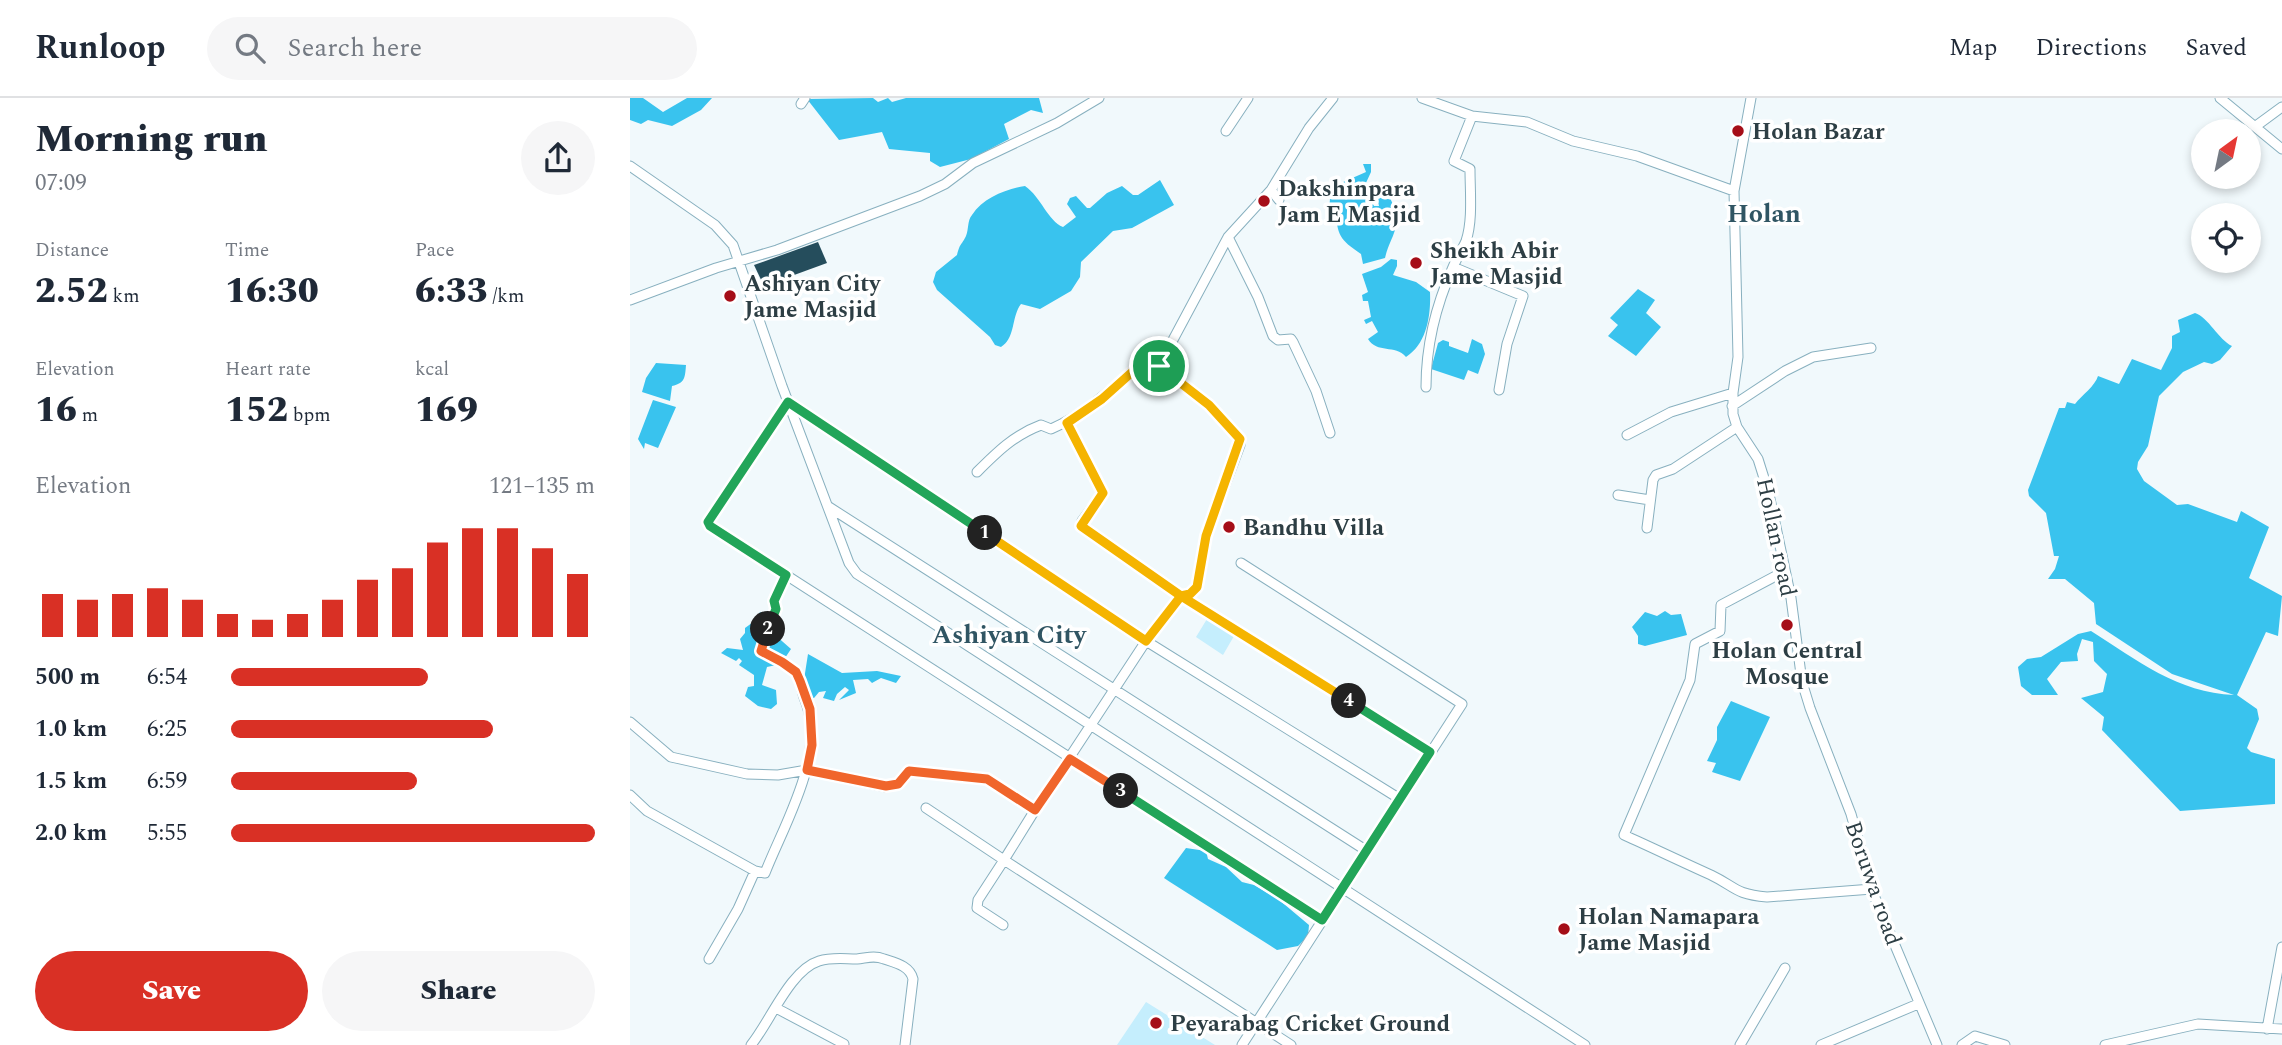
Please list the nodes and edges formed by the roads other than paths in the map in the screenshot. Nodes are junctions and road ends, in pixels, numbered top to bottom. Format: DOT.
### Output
graph roads {
  1 [pos="1099,98"];
  2 [pos="1248,98"];
  3 [pos="1333,98"];
  4 [pos="1422,98"];
  5 [pos="1751,98"];
  6 [pos="2220,98"];
  7 [pos="2282,107"];
  8 [pos="1472,116"];
  9 [pos="2247,119"];
  10 [pos="2261,122"];
  11 [pos="2261,130"];
  12 [pos="1226,131"];
  13 [pos="2282,149"];
  14 [pos="630,166"];
  15 [pos="1271,190"];
  16 [pos="1734,191"];
  17 [pos="1279,200"];
  18 [pos="1228,237"];
  19 [pos="738,262"];
  20 [pos="1453,267"];
  21 [pos="630,300"];
  22 [pos="1871,348"];
  23 [pos="1159,366"];
  24 [pos="1426,387"];
  25 [pos="1499,390"];
  26 [pos="1732,393"];
  27 [pos="788,402"];
  28 [pos="1732,407"];
  29 [pos="1067,423"];
  30 [pos="1737,427"];
  31 [pos="1330,433"];
  32 [pos="1627,435"];
  33 [pos="977,472"];
  34 [pos="1618,495"];
  35 [pos="1650,500"];
  36 [pos="828,506"];
  37 [pos="1647,528"];
  38 [pos="1241,563"];
  39 [pos="1785,571"];
  40 [pos="786,575"];
  41 [pos="1181,596"];
  42 [pos="1146,641"];
  43 [pos="1115,691"];
  44 [pos="1815,721"];
  45 [pos="630,722"];
  46 [pos="1091,727"];
  47 [pos="1430,752"];
  48 [pos="1070,759"];
  49 [pos="807,770"];
  50 [pos="630,794"];
  51 [pos="1400,799"];
  52 [pos="926,808"];
  53 [pos="1035,810"];
  54 [pos="1367,850"];
  55 [pos="1004,860"];
  56 [pos="755,871"];
  57 [pos="1872,889"];
  58 [pos="1342,890"];
  59 [pos="1322,920"];
  60 [pos="1003,925"];
  61 [pos="2282,947"];
  62 [pos="709,959"];
  63 [pos="1785,968"];
  64 [pos="1918,1004"];
  65 [pos="776,1008"];
  66 [pos="1256,1022"];
  67 [pos="2267,1029"];
  68 [pos="2282,1029"];
  69 [pos="844,1044"];
  70 [pos="751,1045"];
  71 [pos="905,1045"];
  72 [pos="1241,1045"];
  73 [pos="1291,1045"];
  74 [pos="1585,1045"];
  75 [pos="1740,1045"];
  76 [pos="1821,1045"];
  77 [pos="1937,1045"];
  78 [pos="1962,1045"];
  79 [pos="2005,1045"];
  80 [pos="2105,1045"];
  1 -- 19 [label="street"];
  2 -- 12 [label="street"];
  3 -- 15 [label="street"];
  4 -- 8 [label="street"];
  5 -- 16 [label="street, Hollan road"];
  6 -- 9 [label="street"];
  7 -- 10 [label="street"];
  8 -- 16 [label="street"];
  8 -- 20 [label="street"];
  11 -- 13 [label="street"];
  14 -- 19 [label="street"];
  15 -- 17 [label="street"];
  15 -- 18 [label="street"];
  16 -- 26 [label="street, Hollan road"];
  18 -- 23 [label="street"];
  18 -- 31 [label="street"];
  19 -- 21 [label="street"];
  19 -- 27 [label="street"];
  20 -- 24 [label="street"];
  20 -- 25 [label="street"];
  22 -- 28 [label="street"];
  23 -- 29 [label="street"];
  23 -- 41 [label="street"];
  26 -- 28 [label="street, Hollan road"];
  26 -- 32 [label="street"];
  27 -- 36 [label="street"];
  27 -- 40 [label="street"];
  27 -- 42 [label="street"];
  28 -- 30 [label="street, Hollan road"];
  29 -- 33 [label="street"];
  29 -- 41 [label="street"];
  30 -- 35 [label="street"];
  30 -- 39 [label="street, Hollan road"];
  34 -- 35 [label="street"];
  35 -- 37 [label="street"];
  36 -- 43 [label="street"];
  36 -- 46 [label="street"];
  38 -- 47 [label="street"];
  39 -- 44 [label="street, Hollan road"];
  39 -- 57 [label="street"];
  40 -- 48 [label="street"];
  40 -- 49 [label="street"];
  41 -- 42 [label="street"];
  41 -- 47 [label="street"];
  42 -- 43 [label="street"];
  42 -- 51 [label="street"];
  43 -- 46 [label="street"];
  43 -- 54 [label="street"];
  44 -- 57 [label="street, Boruwa road"];
  45 -- 49 [label="street"];
  46 -- 48 [label="street"];
  46 -- 58 [label="street"];
  47 -- 51 [label="street"];
  48 -- 53 [label="street"];
  48 -- 59 [label="street"];
  49 -- 53 [label="street"];
  49 -- 56 [label="street"];
  50 -- 56 [label="street"];
  51 -- 54 [label="street"];
  52 -- 55 [label="street"];
  53 -- 55 [label="street"];
  54 -- 58 [label="street"];
  55 -- 60 [label="street"];
  55 -- 66 [label="street"];
  56 -- 62 [label="street"];
  57 -- 64 [label="street, Boruwa road"];
  58 -- 59 [label="street"];
  58 -- 74 [label="street"];
  59 -- 66 [label="street"];
  61 -- 67 [label="street"];
  63 -- 75 [label="street"];
  64 -- 76 [label="street"];
  64 -- 77 [label="street, Boruwa road"];
  65 -- 69 [label="street"];
  65 -- 70 [label="street"];
  65 -- 71 [label="street"];
  66 -- 72 [label="street"];
  66 -- 73 [label="street"];
  67 -- 68 [label="street"];
  67 -- 80 [label="street"];
  78 -- 79 [label="street"];
}
